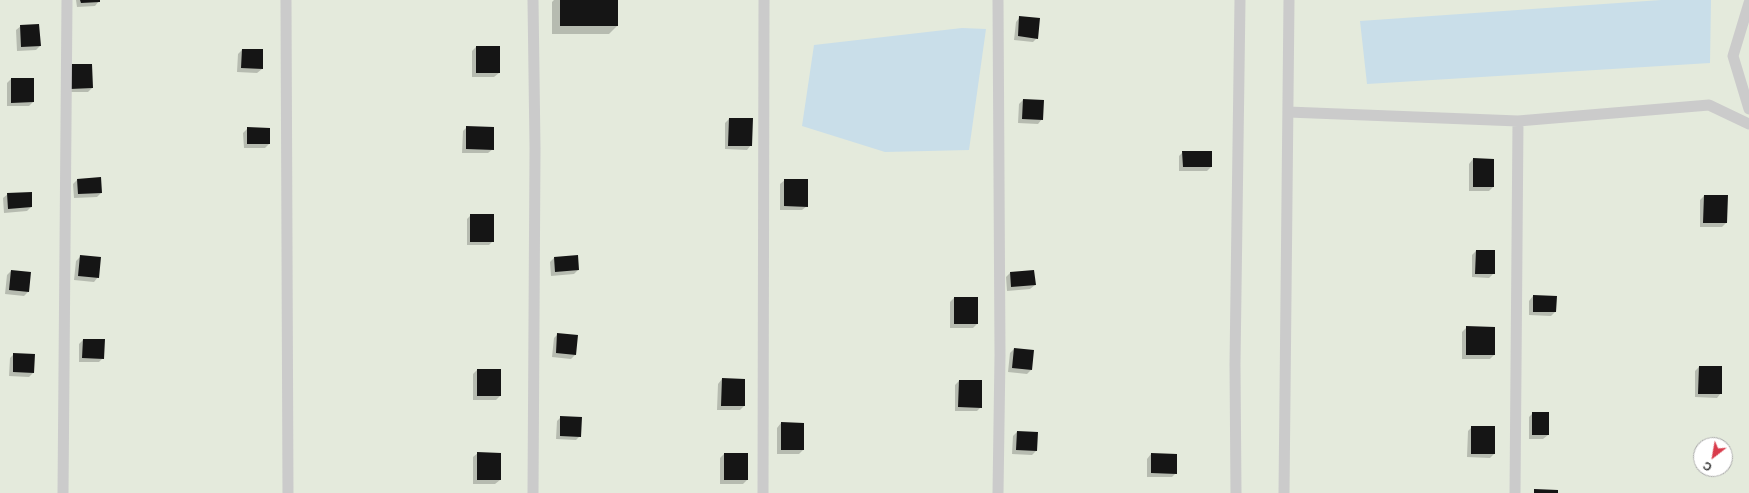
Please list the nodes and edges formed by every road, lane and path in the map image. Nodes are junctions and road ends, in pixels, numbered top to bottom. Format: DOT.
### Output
graph roads {
  1 [pos="67,0"];
  2 [pos="286,0"];
  3 [pos="534,0"];
  4 [pos="764,0"];
  5 [pos="998,0"];
  6 [pos="1240,0"];
  7 [pos="1289,0"];
  8 [pos="1749,4"];
  9 [pos="1749,109"];
  10 [pos="1288,112"];
  11 [pos="1518,121"];
  12 [pos="1749,124"];
  13 [pos="63,493"];
  14 [pos="288,493"];
  15 [pos="533,493"];
  16 [pos="763,493"];
  17 [pos="998,493"];
  18 [pos="1236,493"];
  19 [pos="1284,493"];
  20 [pos="1515,493"];
  1 -- 13 [label="lane"];
  2 -- 14 [label="lane"];
  3 -- 15 [label="lane"];
  4 -- 16 [label="lane"];
  5 -- 17 [label="lane"];
  6 -- 18 [label="lane"];
  7 -- 10 [label="lane"];
  8 -- 9 [label="lane"];
  10 -- 11 [label="lane"];
  10 -- 19 [label="lane"];
  11 -- 12 [label="lane"];
  11 -- 20 [label="lane"];
}
